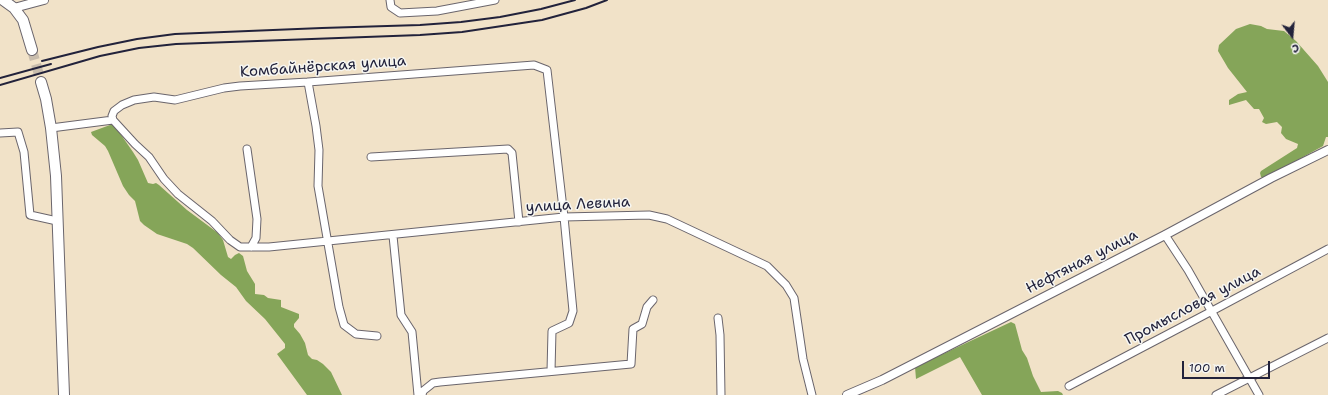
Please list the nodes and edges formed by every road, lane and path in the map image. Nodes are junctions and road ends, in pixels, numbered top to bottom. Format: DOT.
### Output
graph roads {
  1 [pos="4,0"];
  2 [pos="44,0"];
  3 [pos="495,0"];
  4 [pos="390,4"];
  5 [pos="14,8"];
  6 [pos="32,50"];
  7 [pos="41,82"];
  8 [pos="308,82"];
  9 [pos="113,120"];
  10 [pos="51,128"];
  11 [pos="0,133"];
  12 [pos="248,150"];
  13 [pos="1328,150"];
  14 [pos="372,157"];
  15 [pos="564,217"];
  16 [pos="57,221"];
  17 [pos="519,222"];
  18 [pos="1165,235"];
  19 [pos="393,236"];
  20 [pos="329,241"];
  21 [pos="251,247"];
  22 [pos="1328,249"];
  23 [pos="653,300"];
  24 [pos="1212,311"];
  25 [pos="718,318"];
  26 [pos="377,336"];
  27 [pos="1328,338"];
  28 [pos="552,371"];
  29 [pos="1250,378"];
  30 [pos="1069,386"];
  31 [pos="64,395"];
  32 [pos="418,395"];
  33 [pos="422,395"];
  34 [pos="721,395"];
  35 [pos="812,395"];
  36 [pos="847,395"];
  37 [pos="1216,395"];
  38 [pos="1258,395"];
  1 -- 5 [label="main road"];
  2 -- 5 [label="street"];
  3 -- 4 [label="street"];
  5 -- 6 [label="main road"];
  7 -- 10 [label="main road"];
  8 -- 9 [label="street, Комбайнёрская улица"];
  8 -- 15 [label="street, Комбайнёрская улица"];
  8 -- 20 [label="street"];
  9 -- 10 [label="street"];
  9 -- 21 [label="street, улица Левина"];
  10 -- 16 [label="main road"];
  11 -- 16 [label="street"];
  12 -- 21 [label="street"];
  13 -- 18 [label="street, Нефтяная улица"];
  14 -- 17 [label="street"];
  15 -- 17 [label="street, улица Левина"];
  15 -- 28 [label="street"];
  15 -- 35 [label="street, улица Левина"];
  16 -- 31 [label="main road"];
  17 -- 19 [label="street, улица Левина"];
  18 -- 24 [label="street"];
  18 -- 36 [label="street, Нефтяная улица"];
  19 -- 20 [label="street, улица Левина"];
  19 -- 32 [label="street"];
  20 -- 21 [label="street, улица Левина"];
  20 -- 26 [label="street"];
  22 -- 24 [label="street, Промысловая улица"];
  23 -- 28 [label="street"];
  24 -- 29 [label="street"];
  24 -- 30 [label="street, Промысловая улица"];
  25 -- 34 [label="street"];
  27 -- 29 [label="street"];
  28 -- 33 [label="street"];
  29 -- 37 [label="street"];
  29 -- 38 [label="street"];
}
